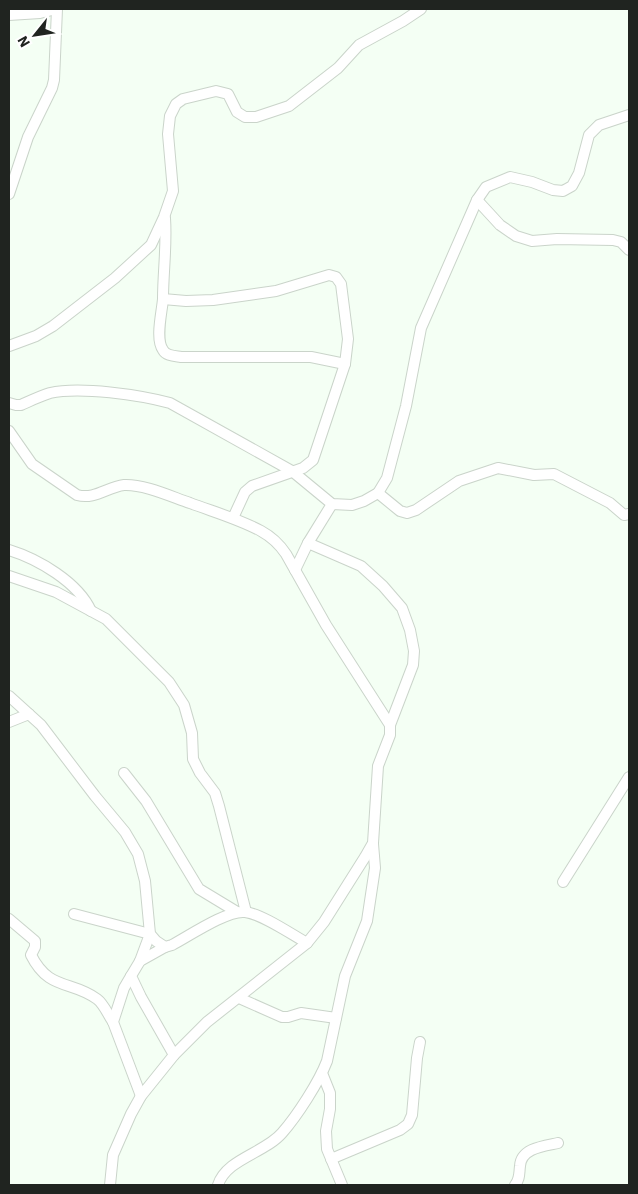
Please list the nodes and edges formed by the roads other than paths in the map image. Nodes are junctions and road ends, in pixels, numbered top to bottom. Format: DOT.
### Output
graph roads {
  1 [pos="56,9"];
  2 [pos="421,9"];
  3 [pos="9,14"];
  4 [pos="629,115"];
  5 [pos="9,194"];
  6 [pos="477,200"];
  7 [pos="164,217"];
  8 [pos="629,250"];
  9 [pos="163,299"];
  10 [pos="9,346"];
  11 [pos="345,364"];
  12 [pos="9,403"];
  13 [pos="9,431"];
  14 [pos="292,472"];
  15 [pos="378,493"];
  16 [pos="332,504"];
  17 [pos="629,514"];
  18 [pos="234,518"];
  19 [pos="308,543"];
  20 [pos="9,550"];
  21 [pos="295,570"];
  22 [pos="9,576"];
  23 [pos="91,611"];
  24 [pos="9,696"];
  25 [pos="29,714"];
  26 [pos="9,722"];
  27 [pos="390,726"];
  28 [pos="124,774"];
  29 [pos="629,777"];
  30 [pos="372,843"];
  31 [pos="563,882"];
  32 [pos="242,912"];
  33 [pos="74,914"];
  34 [pos="9,919"];
  35 [pos="150,934"];
  36 [pos="307,943"];
  37 [pos="165,947"];
  38 [pos="140,961"];
  39 [pos="131,976"];
  40 [pos="239,998"];
  41 [pos="336,1018"];
  42 [pos="113,1022"];
  43 [pos="420,1042"];
  44 [pos="174,1055"];
  45 [pos="322,1073"];
  46 [pos="141,1096"];
  47 [pos="558,1143"];
  48 [pos="330,1158"];
  49 [pos="110,1185"];
  50 [pos="218,1185"];
  51 [pos="342,1185"];
  52 [pos="515,1185"];
  1 -- 3 [label="street"];
  1 -- 5 [label="street"];
  2 -- 7 [label="street"];
  4 -- 6 [label="street"];
  6 -- 8 [label="street"];
  6 -- 15 [label="street"];
  7 -- 9 [label="street"];
  7 -- 10 [label="street"];
  9 -- 11 [label="street"];
  9 -- 11 [label="street"];
  11 -- 14 [label="street"];
  12 -- 14 [label="street"];
  13 -- 18 [label="street"];
  14 -- 16 [label="street"];
  14 -- 18 [label="street"];
  15 -- 16 [label="street"];
  15 -- 17 [label="street"];
  16 -- 19 [label="street"];
  18 -- 21 [label="street"];
  19 -- 21 [label="street"];
  19 -- 27 [label="street"];
  20 -- 23 [label="street"];
  21 -- 27 [label="street"];
  22 -- 23 [label="street"];
  23 -- 32 [label="street"];
  24 -- 25 [label="street"];
  25 -- 26 [label="street"];
  25 -- 35 [label="street"];
  27 -- 30 [label="street"];
  28 -- 32 [label="street"];
  29 -- 31 [label="street"];
  30 -- 36 [label="street"];
  30 -- 41 [label="street"];
  32 -- 36 [label="street"];
  32 -- 37 [label="street"];
  33 -- 35 [label="street"];
  34 -- 42 [label="street"];
  35 -- 37 [label="street"];
  35 -- 38 [label="street"];
  36 -- 40 [label="street"];
  37 -- 38 [label="street"];
  38 -- 39 [label="street"];
  39 -- 42 [label="street"];
  39 -- 44 [label="street"];
  40 -- 41 [label="street"];
  40 -- 44 [label="street"];
  41 -- 45 [label="street"];
  42 -- 46 [label="street"];
  43 -- 48 [label="street"];
  44 -- 46 [label="street"];
  45 -- 48 [label="street"];
  45 -- 50 [label="street"];
  46 -- 49 [label="street"];
  47 -- 52 [label="street"];
  48 -- 51 [label="street"];
}
